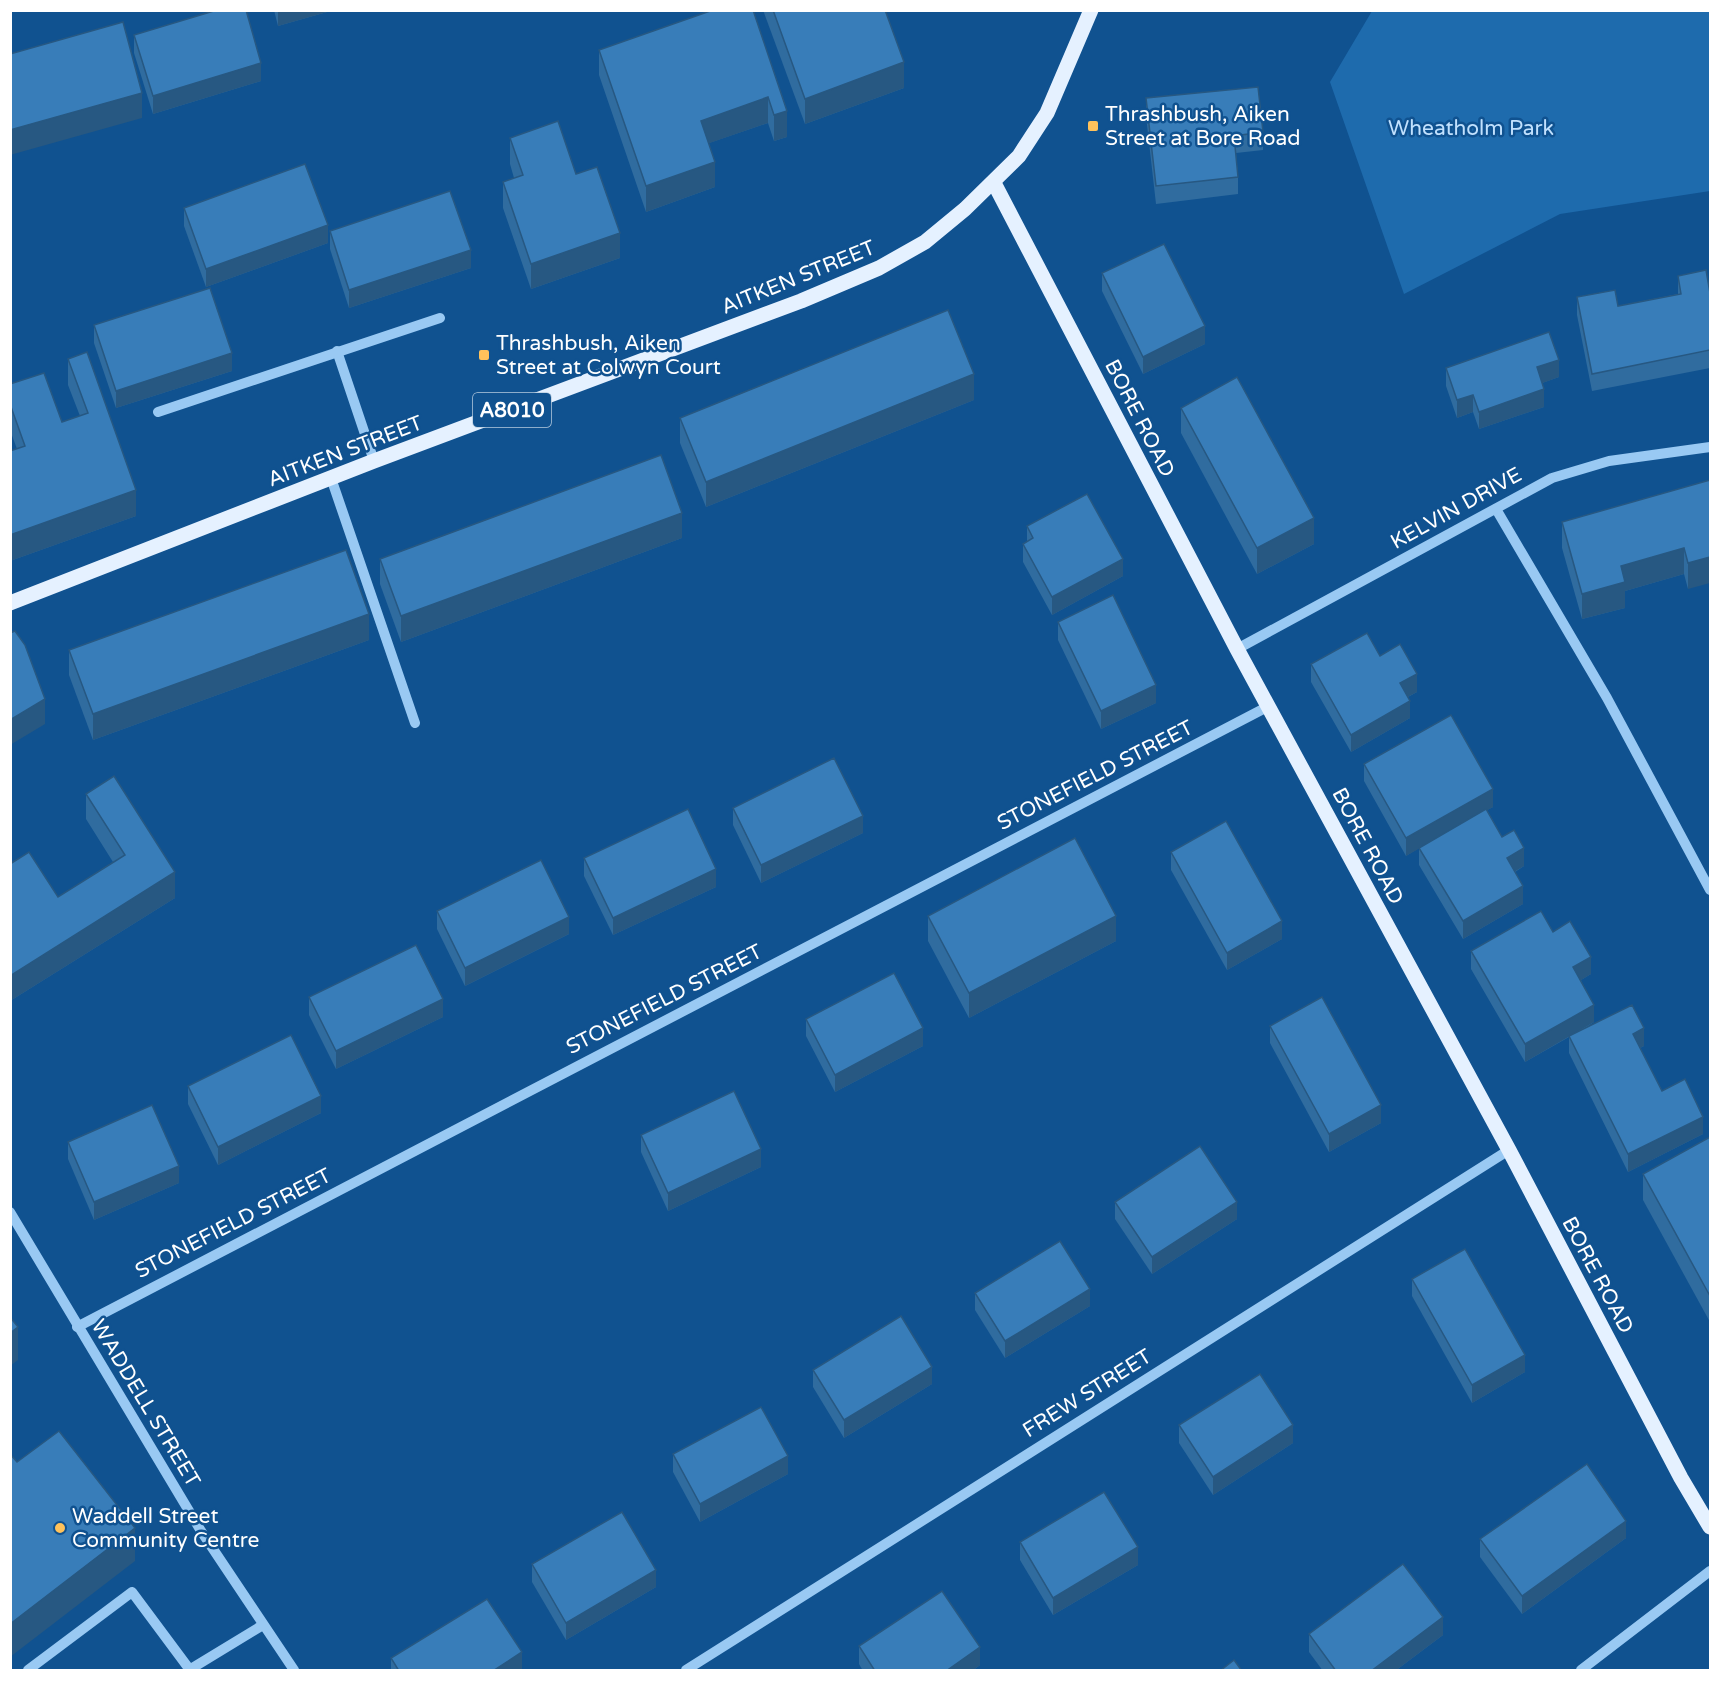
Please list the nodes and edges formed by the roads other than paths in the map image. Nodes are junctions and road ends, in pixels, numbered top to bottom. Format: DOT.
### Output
graph roads {
  1 [pos="1091,10"];
  2 [pos="994,183"];
  3 [pos="440,318"];
  4 [pos="337,351"];
  5 [pos="158,412"];
  6 [pos="1710,447"];
  7 [pos="374,461"];
  8 [pos="331,478"];
  9 [pos="1496,509"];
  10 [pos="10,603"];
  11 [pos="1237,649"];
  12 [pos="1269,706"];
  13 [pos="415,723"];
  14 [pos="1710,890"];
  15 [pos="1509,1150"];
  16 [pos="10,1212"];
  17 [pos="77,1327"];
  18 [pos="1710,1527"];
  19 [pos="1710,1571"];
  20 [pos="263,1625"];
  21 [pos="189,1670"];
  22 [pos="27,1671"];
  23 [pos="294,1671"];
  24 [pos="686,1671"];
  25 [pos="1581,1671"];
  1 -- 2 [label="main road, AITKEN STREET / A8010"];
  2 -- 7 [label="main road, AITKEN STREET / A8010"];
  2 -- 11 [label="main road, BORE ROAD"];
  3 -- 4 [label="street"];
  4 -- 5 [label="street"];
  4 -- 7 [label="street"];
  6 -- 9 [label="street, KELVIN DRIVE"];
  7 -- 8 [label="main road, AITKEN STREET / A8010"];
  8 -- 10 [label="main road, AITKEN STREET / A8010"];
  8 -- 13 [label="street"];
  9 -- 11 [label="street, KELVIN DRIVE"];
  9 -- 14 [label="street"];
  11 -- 12 [label="main road, BORE ROAD"];
  12 -- 15 [label="main road, BORE ROAD"];
  12 -- 17 [label="street, STONEFIELD STREET"];
  15 -- 18 [label="main road, BORE ROAD"];
  15 -- 24 [label="street, FREW STREET"];
  16 -- 17 [label="street, WADDELL STREET"];
  17 -- 20 [label="street, WADDELL STREET"];
  19 -- 25 [label="street"];
  20 -- 21 [label="street"];
  20 -- 23 [label="street, WADDELL STREET"];
  21 -- 22 [label="street"];
}
